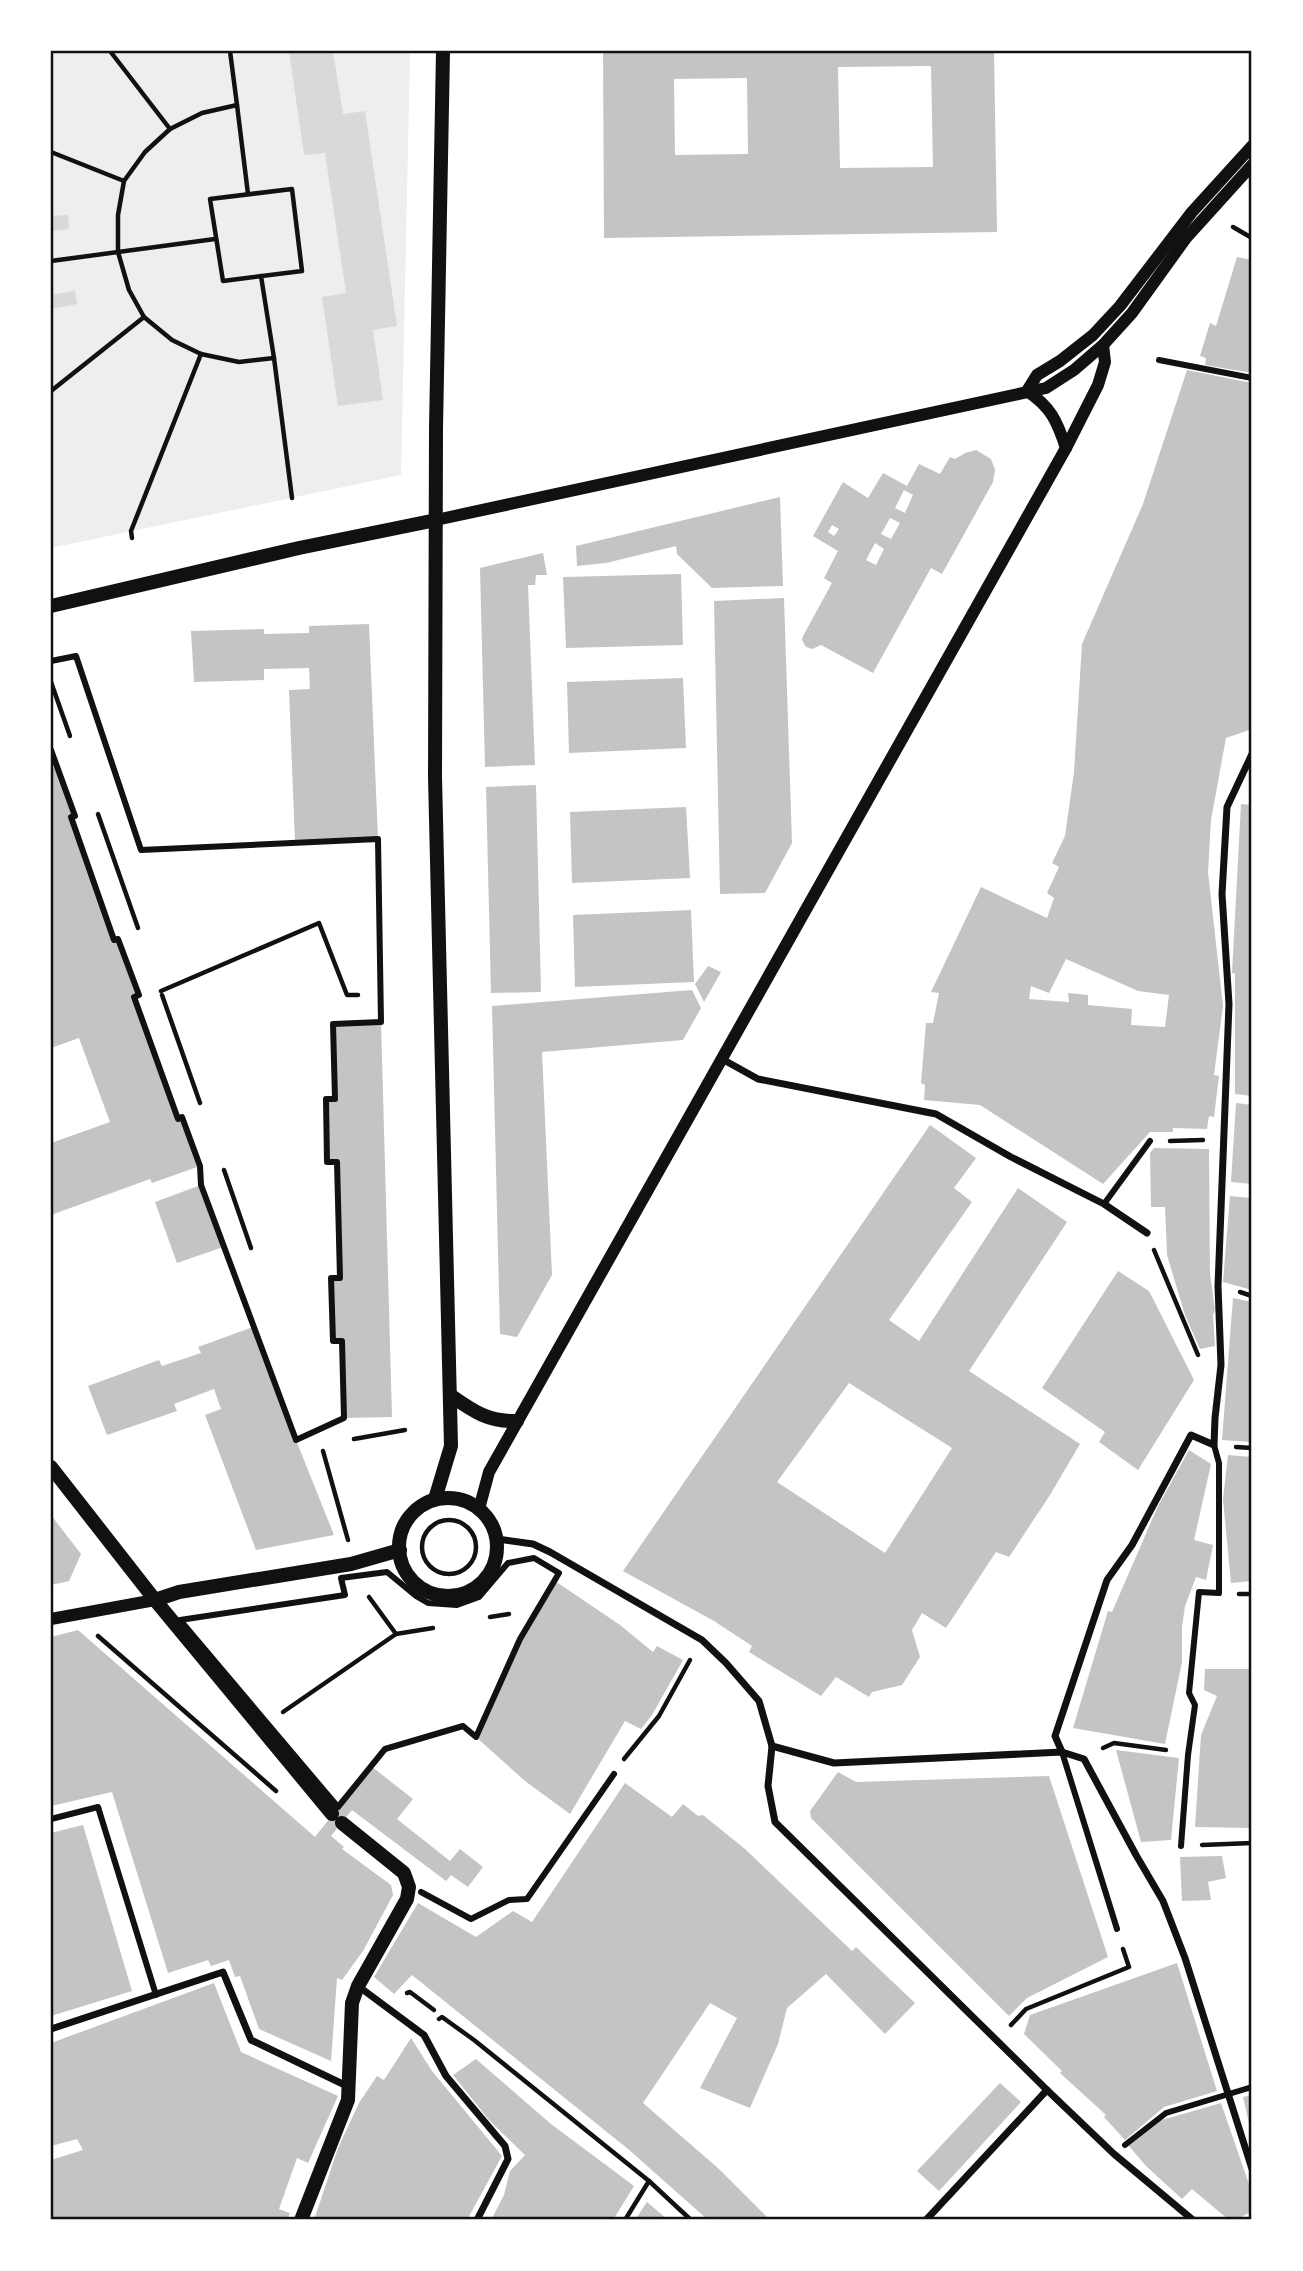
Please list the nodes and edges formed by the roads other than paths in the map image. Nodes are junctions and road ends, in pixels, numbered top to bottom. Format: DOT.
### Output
graph roads {
  1 [pos="443,51"];
  2 [pos="1252,146"];
  3 [pos="1252,165"];
  4 [pos="1197,216"];
  5 [pos="1103,345"];
  6 [pos="1159,360"];
  7 [pos="1252,378"];
  8 [pos="1027,391"];
  9 [pos="1066,448"];
  10 [pos="436,520"];
  11 [pos="51,606"];
  12 [pos="51,661"];
  13 [pos="51,750"];
  14 [pos="1252,754"];
  15 [pos="722,1059"];
  16 [pos="1150,1142"];
  17 [pos="1104,1204"];
  18 [pos="1147,1233"];
  19 [pos="450,1395"];
  20 [pos="517,1421"];
  21 [pos="1214,1445"];
  22 [pos="51,1467"];
  23 [pos="435,1499"];
  24 [pos="479,1509"];
  25 [pos="497,1539"];
  26 [pos="400,1550"];
  27 [pos="354,1576"];
  28 [pos="155,1600"];
  29 [pos="51,1619"];
  30 [pos="772,1746"];
  31 [pos="1062,1752"];
  32 [pos="614,1774"];
  33 [pos="51,1819"];
  34 [pos="1181,1846"];
  35 [pos="421,1892"];
  36 [pos="1117,1929"];
  37 [pos="358,1986"];
  38 [pos="156,1995"];
  39 [pos="51,2029"];
  40 [pos="350,2087"];
  41 [pos="1252,2087"];
  42 [pos="1047,2090"];
  43 [pos="1227,2093"];
  44 [pos="1125,2145"];
  45 [pos="1252,2169"];
  46 [pos="301,2220"];
  47 [pos="477,2220"];
  48 [pos="926,2220"];
  49 [pos="1193,2220"];
  1 -- 10 [label="main road"];
  2 -- 4 [label="street"];
  3 -- 4 [label="street"];
  4 -- 5 [label="street"];
  4 -- 8 [label="street"];
  5 -- 8 [label="street"];
  5 -- 9 [label="street"];
  6 -- 7 [label="street"];
  8 -- 9 [label="street"];
  8 -- 10 [label="street"];
  9 -- 15 [label="street"];
  10 -- 11 [label="main road"];
  10 -- 19 [label="main road"];
  12 -- 13 [label="street"];
  14 -- 21 [label="street"];
  15 -- 17 [label="street"];
  15 -- 20 [label="street"];
  16 -- 17 [label="street"];
  17 -- 18 [label="street"];
  19 -- 20 [label="main road"];
  19 -- 23 [label="main road"];
  20 -- 24 [label="street"];
  21 -- 31 [label="street"];
  21 -- 34 [label="street"];
  22 -- 28 [label="main road"];
  23 -- 24 [label="main road"];
  23 -- 26 [label="main road"];
  24 -- 25 [label="main road"];
  25 -- 26 [label="main road"];
  25 -- 30 [label="street"];
  26 -- 28 [label="main road"];
  27 -- 27 [label="street"];
  28 -- 29 [label="street"];
  28 -- 37 [label="main road"];
  30 -- 31 [label="street"];
  30 -- 42 [label="street"];
  31 -- 36 [label="street"];
  31 -- 43 [label="street"];
  32 -- 35 [label="street"];
  33 -- 38 [label="street"];
  37 -- 40 [label="main road"];
  37 -- 47 [label="street"];
  38 -- 39 [label="street"];
  38 -- 40 [label="street"];
  40 -- 46 [label="main road"];
  41 -- 43 [label="street"];
  42 -- 48 [label="street"];
  42 -- 49 [label="street"];
  43 -- 44 [label="street"];
  43 -- 45 [label="street"];
}
